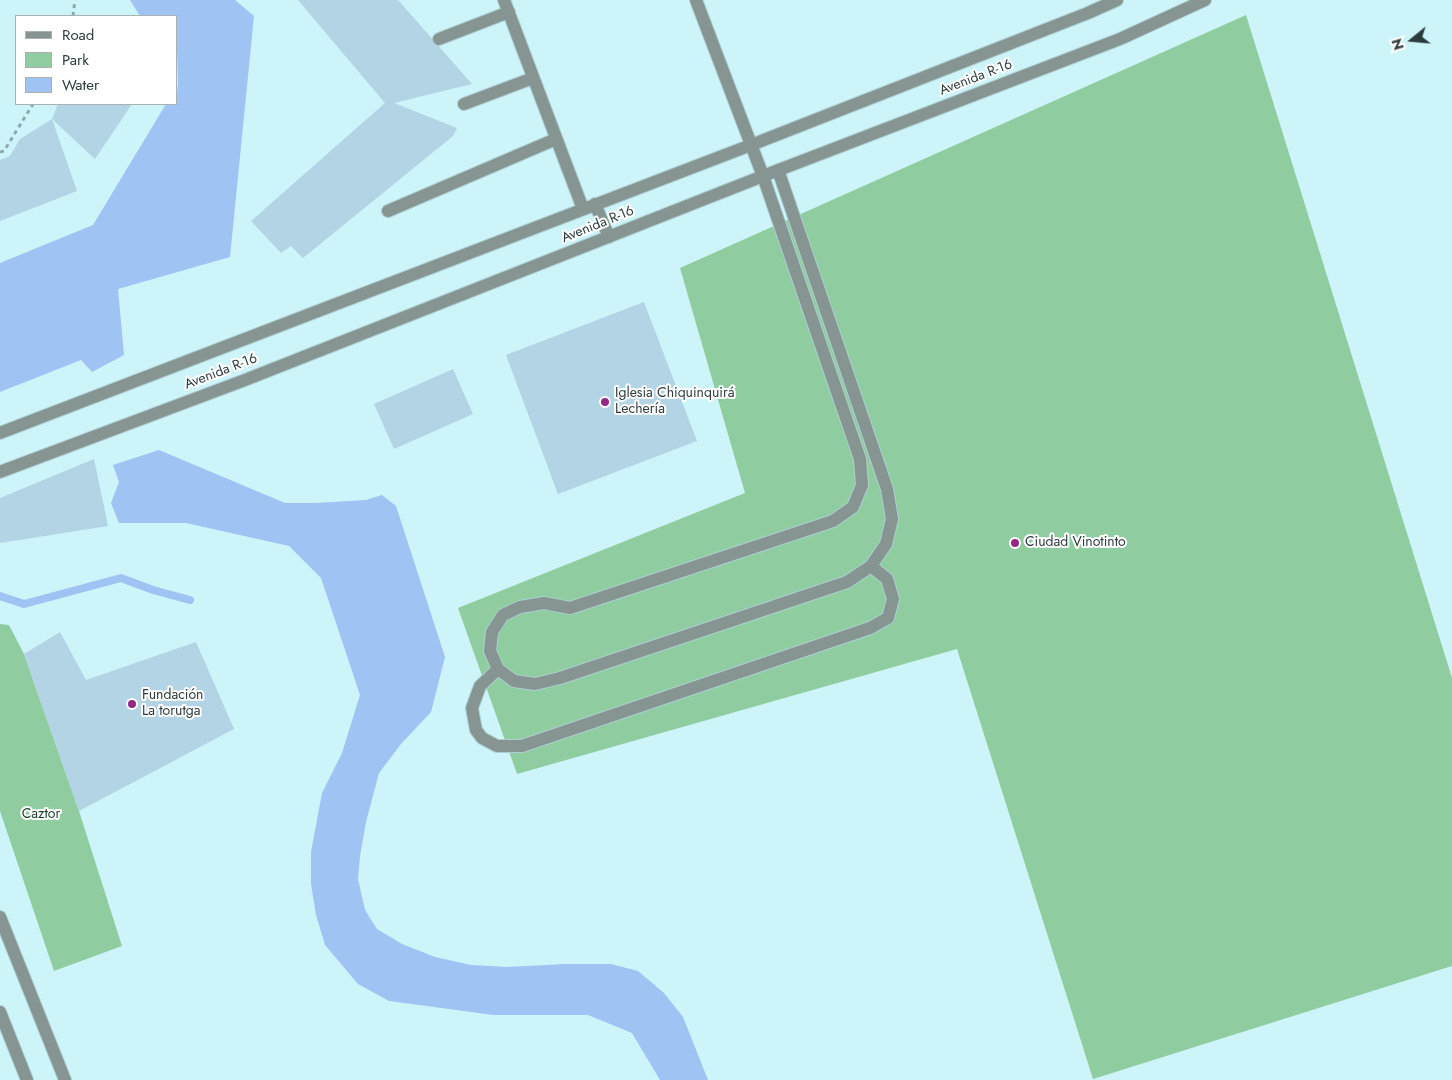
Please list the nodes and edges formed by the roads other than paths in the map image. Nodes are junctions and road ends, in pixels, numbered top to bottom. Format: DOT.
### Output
graph roads {
  1 [pos="696,0"];
  2 [pos="1117,0"];
  3 [pos="1205,0"];
  4 [pos="507,6"];
  5 [pos="439,39"];
  6 [pos="533,78"];
  7 [pos="464,104"];
  8 [pos="556,139"];
  9 [pos="751,144"];
  10 [pos="778,170"];
  11 [pos="763,176"];
  12 [pos="589,206"];
  13 [pos="388,211"];
  14 [pos="609,238"];
  15 [pos="0,433"];
  16 [pos="0,472"];
  17 [pos="871,566"];
  18 [pos="498,669"];
  19 [pos="0,917"];
  20 [pos="0,1012"];
  21 [pos="27,1080"];
  22 [pos="65,1080"];
  1 -- 9 [label="street"];
  2 -- 9 [label="street, Avenida R-16"];
  3 -- 10 [label="street, Avenida R-16"];
  4 -- 5 [label="street"];
  4 -- 6 [label="street"];
  6 -- 7 [label="street"];
  6 -- 8 [label="street"];
  8 -- 12 [label="street"];
  8 -- 13 [label="street"];
  9 -- 11 [label="street"];
  9 -- 12 [label="street, Avenida R-16"];
  10 -- 11 [label="street, Avenida R-16"];
  10 -- 17 [label="street"];
  11 -- 14 [label="street, Avenida R-16"];
  11 -- 18 [label="street"];
  12 -- 14 [label="street"];
  12 -- 15 [label="street, Avenida R-16"];
  14 -- 16 [label="street, Avenida R-16"];
  17 -- 18 [label="street"];
  17 -- 18 [label="street"];
  19 -- 22 [label="street"];
  20 -- 21 [label="street"];
}
